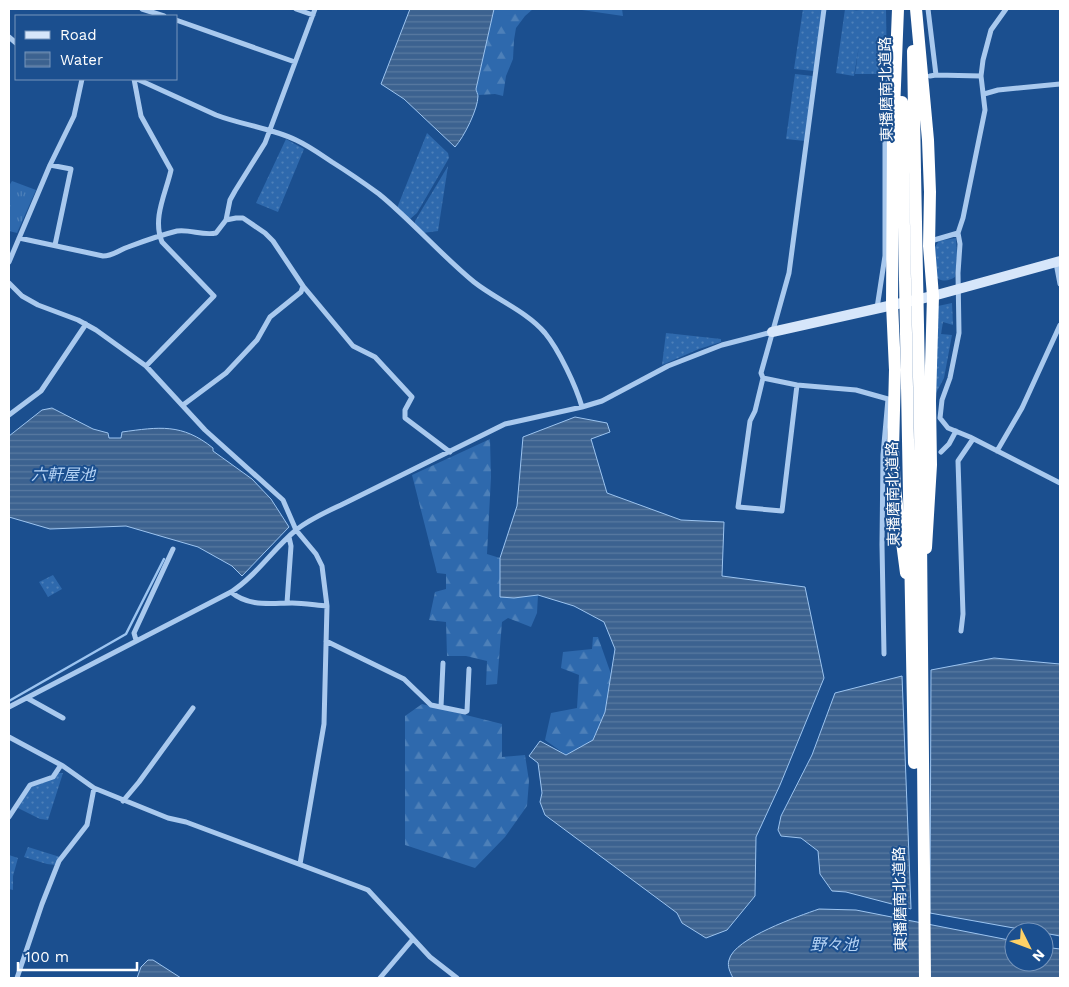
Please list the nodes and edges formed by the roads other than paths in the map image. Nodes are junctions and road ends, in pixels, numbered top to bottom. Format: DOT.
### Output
graph roads {
  1 [pos="142,9"];
  2 [pos="296,9"];
  3 [pos="824,9"];
  4 [pos="899,9"];
  5 [pos="915,9"];
  6 [pos="928,9"];
  7 [pos="1006,9"];
  8 [pos="314,12"];
  9 [pos="154,15"];
  10 [pos="178,21"];
  11 [pos="295,62"];
  12 [pos="890,76"];
  13 [pos="981,76"];
  14 [pos="82,80"];
  15 [pos="136,80"];
  16 [pos="138,80"];
  17 [pos="1060,84"];
  18 [pos="984,94"];
  19 [pos="269,131"];
  20 [pos="50,165"];
  21 [pos="909,171"];
  22 [pos="226,220"];
  23 [pos="958,233"];
  24 [pos="159,236"];
  25 [pos="19,238"];
  26 [pos="55,245"];
  27 [pos="929,246"];
  28 [pos="9,262"];
  29 [pos="1058,262"];
  30 [pos="9,283"];
  31 [pos="1060,284"];
  32 [pos="303,286"];
  33 [pos="958,289"];
  34 [pos="933,296"];
  35 [pos="892,304"];
  36 [pos="877,309"];
  37 [pos="86,324"];
  38 [pos="1060,325"];
  39 [pos="772,332"];
  40 [pos="146,366"];
  41 [pos="763,378"];
  42 [pos="797,386"];
  43 [pos="183,405"];
  44 [pos="582,408"];
  45 [pos="9,415"];
  46 [pos="956,431"];
  47 [pos="974,439"];
  48 [pos="997,451"];
  49 [pos="450,452"];
  50 [pos="942,452"];
  51 [pos="1060,483"];
  52 [pos="296,530"];
  53 [pos="289,537"];
  54 [pos="174,549"];
  55 [pos="231,592"];
  56 [pos="287,603"];
  57 [pos="916,604"];
  58 [pos="327,606"];
  59 [pos="962,622"];
  60 [pos="970,622"];
  61 [pos="961,631"];
  62 [pos="136,640"];
  63 [pos="326,641"];
  64 [pos="884,654"];
  65 [pos="443,663"];
  66 [pos="469,669"];
  67 [pos="27,698"];
  68 [pos="9,707"];
  69 [pos="441,707"];
  70 [pos="193,708"];
  71 [pos="63,718"];
  72 [pos="9,737"];
  73 [pos="61,765"];
  74 [pos="94,788"];
  75 [pos="123,801"];
  76 [pos="9,818"];
  77 [pos="300,864"];
  78 [pos="413,939"];
  79 [pos="17,978"];
  80 [pos="380,978"];
  81 [pos="457,978"];
  82 [pos="917,978"];
  83 [pos="925,978"];
  1 -- 9 [label="street"];
  2 -- 8 [label="street"];
  3 -- 39 [label="street"];
  4 -- 21 [label="highway, 東播磨南北道路"];
  4 -- 35 [label="highway"];
  5 -- 21 [label="highway, 東播磨南北道路"];
  5 -- 27 [label="highway"];
  6 -- 13 [label="street"];
  7 -- 13 [label="street"];
  8 -- 11 [label="street"];
  10 -- 11 [label="street"];
  11 -- 19 [label="street"];
  12 -- 36 [label="street"];
  13 -- 18 [label="street"];
  14 -- 20 [label="street"];
  15 -- 24 [label="street"];
  16 -- 19 [label="street"];
  17 -- 18 [label="street"];
  18 -- 23 [label="street"];
  19 -- 22 [label="street"];
  19 -- 44 [label="street"];
  20 -- 25 [label="street"];
  20 -- 26 [label="street"];
  21 -- 57 [label="highway, 東播磨南北道路, bridge"];
  22 -- 24 [label="street"];
  22 -- 32 [label="street"];
  23 -- 27 [label="street"];
  23 -- 33 [label="street"];
  24 -- 26 [label="street"];
  24 -- 40 [label="street"];
  25 -- 26 [label="street"];
  25 -- 28 [label="street"];
  27 -- 34 [label="highway"];
  29 -- 31 [label="street"];
  29 -- 33 [label="street"];
  30 -- 37 [label="street"];
  32 -- 43 [label="street"];
  32 -- 49 [label="street"];
  33 -- 34 [label="street"];
  33 -- 46 [label="street"];
  34 -- 35 [label="street"];
  34 -- 57 [label="highway, bridge"];
  35 -- 36 [label="street"];
  35 -- 57 [label="highway, bridge"];
  36 -- 39 [label="street"];
  37 -- 40 [label="street"];
  37 -- 45 [label="street"];
  38 -- 48 [label="street"];
  39 -- 41 [label="street"];
  39 -- 44 [label="street"];
  40 -- 43 [label="street"];
  41 -- 42 [label="street"];
  41 -- 42 [label="street"];
  42 -- 64 [label="street"];
  43 -- 52 [label="street"];
  44 -- 49 [label="street"];
  46 -- 47 [label="street"];
  46 -- 50 [label="street"];
  47 -- 48 [label="street"];
  47 -- 59 [label="street"];
  48 -- 51 [label="street"];
  49 -- 52 [label="street"];
  52 -- 53 [label="street"];
  52 -- 58 [label="street"];
  53 -- 55 [label="street"];
  53 -- 56 [label="street"];
  54 -- 62 [label="street"];
  55 -- 56 [label="street"];
  55 -- 62 [label="street"];
  56 -- 58 [label="street"];
  57 -- 82 [label="highway, 東播磨南北道路, bridge"];
  57 -- 83 [label="highway, 東播磨南北道路, bridge"];
  58 -- 63 [label="street"];
  59 -- 60 [label="street"];
  59 -- 61 [label="street"];
  62 -- 67 [label="street"];
  63 -- 69 [label="street"];
  63 -- 77 [label="street"];
  65 -- 69 [label="street"];
  66 -- 69 [label="street"];
  67 -- 68 [label="street"];
  67 -- 71 [label="street"];
  70 -- 75 [label="street"];
  72 -- 73 [label="street"];
  73 -- 74 [label="street"];
  73 -- 76 [label="street"];
  74 -- 75 [label="street"];
  74 -- 79 [label="street"];
  75 -- 77 [label="street"];
  77 -- 78 [label="street"];
  78 -- 80 [label="street"];
  78 -- 81 [label="street"];
}
